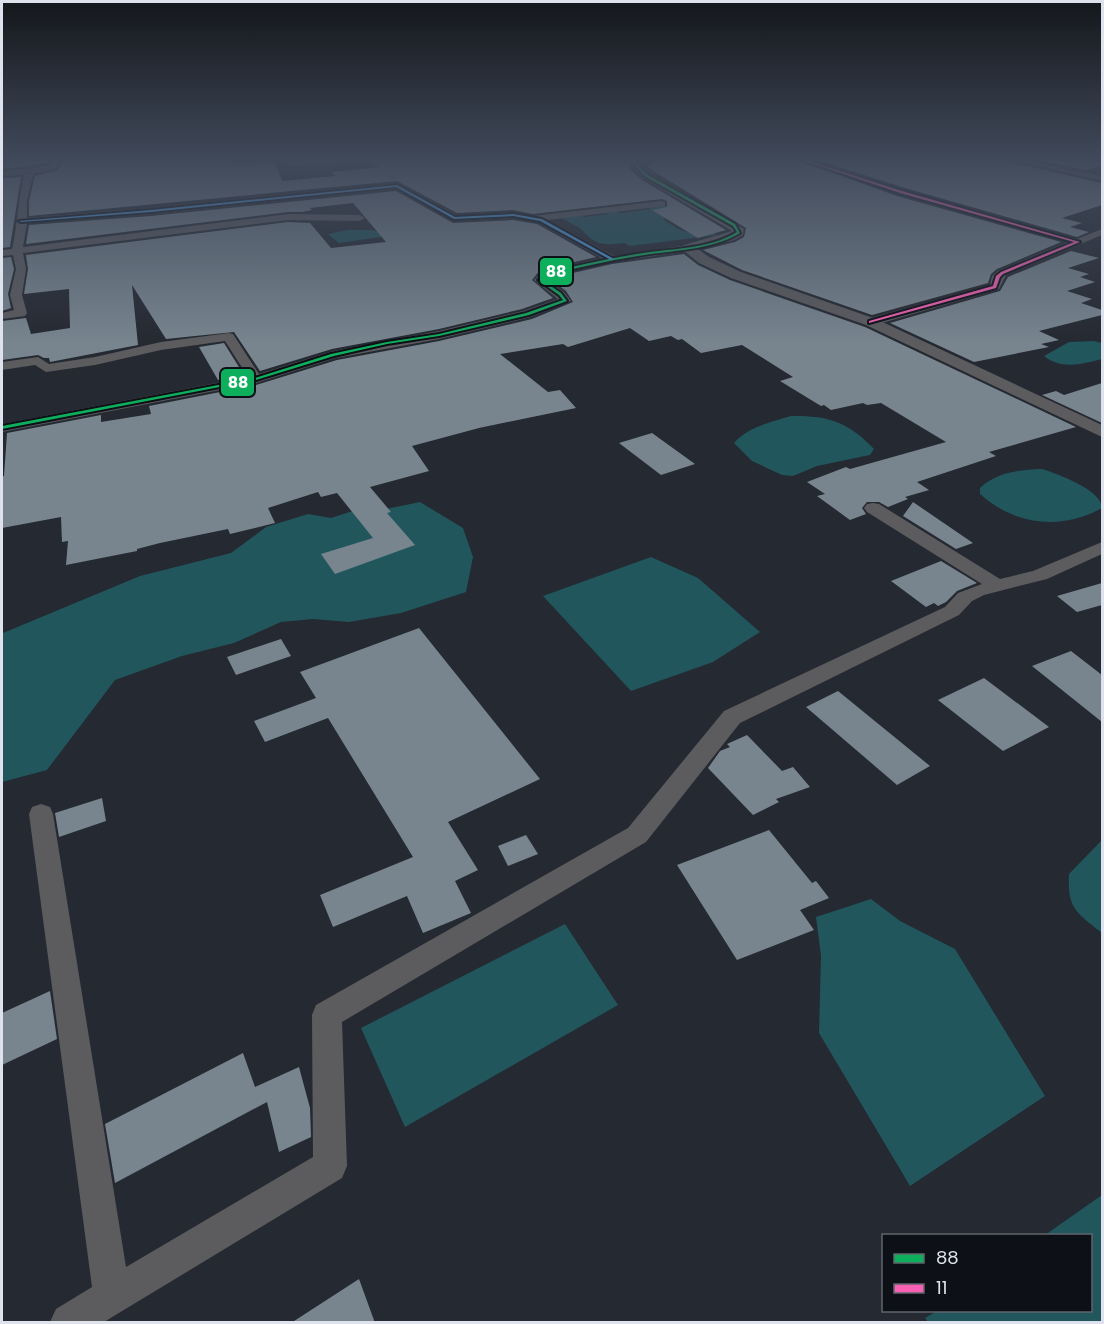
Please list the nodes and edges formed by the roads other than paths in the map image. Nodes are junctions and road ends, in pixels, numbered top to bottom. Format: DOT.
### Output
graph roads {
  1 [pos="18,221"];
  2 [pos="58,221"];
  3 [pos="258,221"];
  4 [pos="540,221"];
  5 [pos="724,221"];
  6 [pos="1003,221"];
  7 [pos="18,225"];
  8 [pos="1102,232"];
  9 [pos="1078,242"];
  10 [pos="688,248"];
  11 [pos="17,251"];
  12 [pos="2,253"];
  13 [pos="612,259"];
  14 [pos="2,316"];
  15 [pos="871,322"];
  16 [pos="2,366"];
  17 [pos="256,379"];
  18 [pos="2,428"];
  19 [pos="1102,432"];
  20 [pos="873,508"];
  21 [pos="1102,548"];
  22 [pos="998,586"];
  23 [pos="40,814"];
  24 [pos="112,1297"];
  25 [pos="69,1323"];
  1 -- 7 [label="street"];
  2 -- 7 [label="street"];
  3 -- 11 [label="street"];
  4 -- 13 [label="street"];
  5 -- 10 [label="street"];
  6 -- 9 [label="street"];
  7 -- 11 [label="street"];
  8 -- 9 [label="street"];
  9 -- 15 [label="street"];
  10 -- 13 [label="street"];
  10 -- 15 [label="street"];
  11 -- 12 [label="street"];
  11 -- 14 [label="street"];
  13 -- 17 [label="street"];
  15 -- 19 [label="street"];
  16 -- 17 [label="street"];
  17 -- 18 [label="street"];
  20 -- 22 [label="street"];
  21 -- 22 [label="street"];
  22 -- 24 [label="street"];
  23 -- 24 [label="street"];
  24 -- 25 [label="street"];
}
